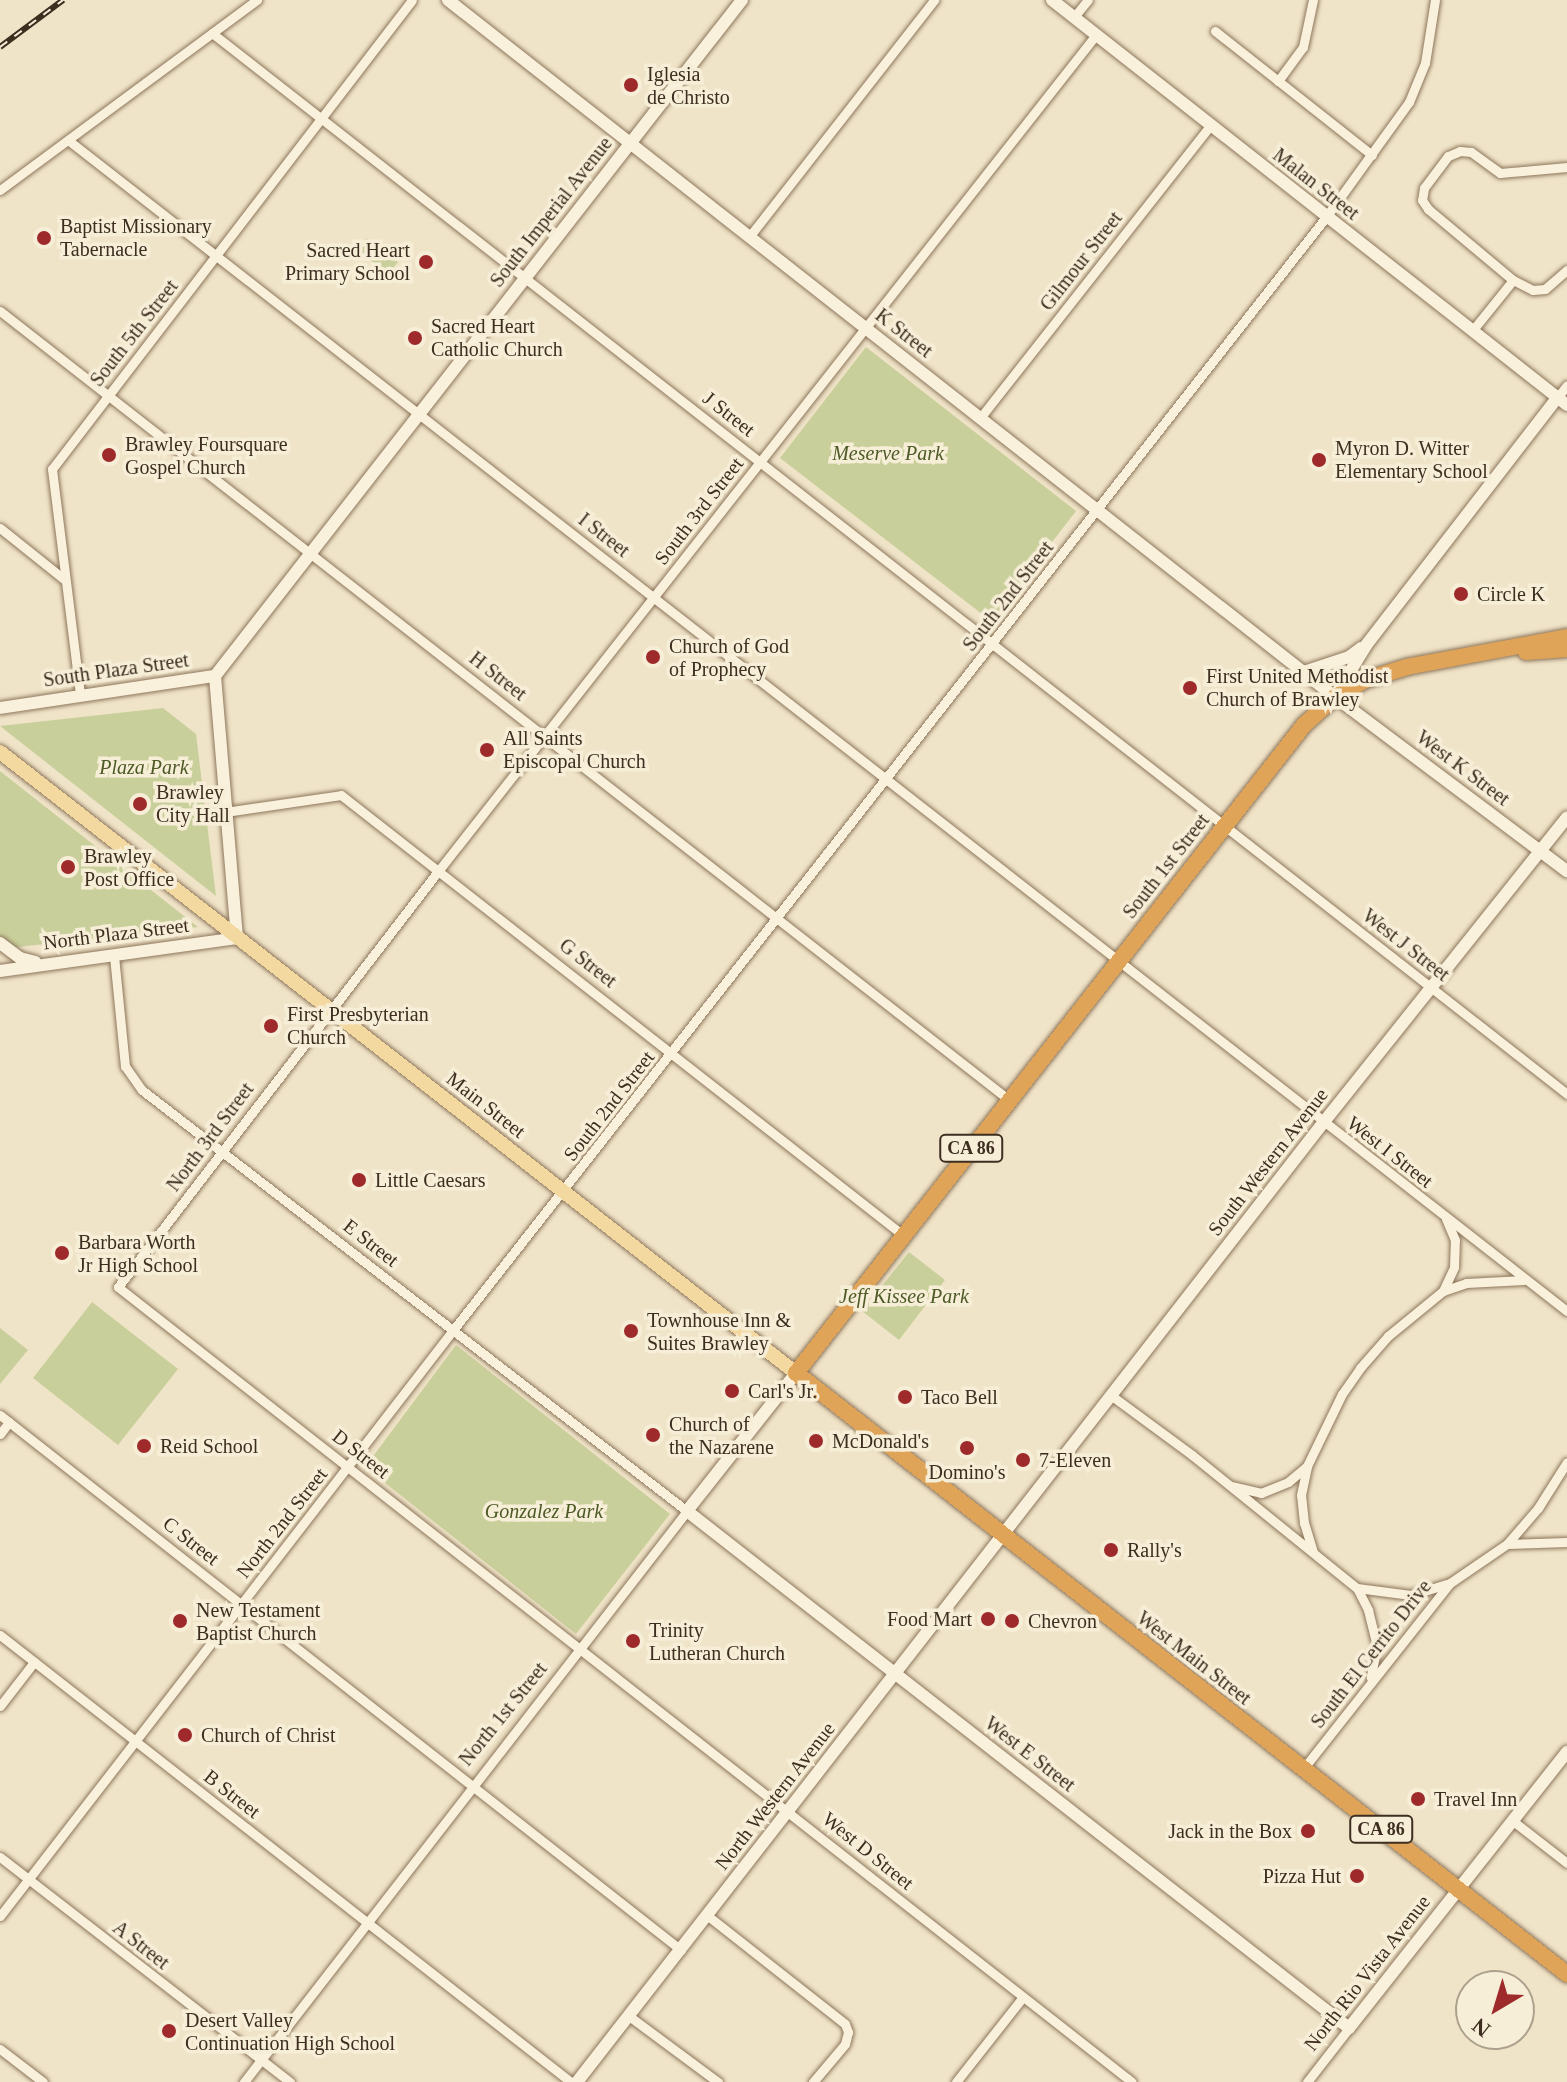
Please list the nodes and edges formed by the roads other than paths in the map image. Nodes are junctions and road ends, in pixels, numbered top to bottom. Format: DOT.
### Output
graph roads {
  1 [pos="257,0"];
  2 [pos="412,0"];
  3 [pos="448,0"];
  4 [pos="742,0"];
  5 [pos="934,0"];
  6 [pos="1052,0"];
  7 [pos="1088,0"];
  8 [pos="1313,0"];
  9 [pos="1435,0"];
  10 [pos="1074,17"];
  11 [pos="1215,31"];
  12 [pos="212,33"];
  13 [pos="1095,36"];
  14 [pos="1278,81"];
  15 [pos="323,120"];
  16 [pos="1210,126"];
  17 [pos="68,140"];
  18 [pos="630,143"];
  19 [pos="1372,155"];
  20 [pos="1567,167"];
  21 [pos="0,190"];
  22 [pos="1326,217"];
  23 [pos="749,237"];
  24 [pos="216,256"];
  25 [pos="1567,270"];
  26 [pos="525,279"];
  27 [pos="1513,280"];
  28 [pos="1,314"];
  29 [pos="865,327"];
  30 [pos="1472,331"];
  31 [pos="1567,385"];
  32 [pos="109,394"];
  33 [pos="1562,402"];
  34 [pos="419,414"];
  35 [pos="980,418"];
  36 [pos="761,462"];
  37 [pos="1098,511"];
  38 [pos="0,528"];
  39 [pos="311,552"];
  40 [pos="64,579"];
  41 [pos="654,597"];
  42 [pos="1567,637"];
  43 [pos="993,644"];
  44 [pos="1367,644"];
  45 [pos="1567,649"];
  46 [pos="1496,653"];
  47 [pos="1304,672"];
  48 [pos="215,676"];
  49 [pos="80,694"];
  50 [pos="1335,697"];
  51 [pos="0,708"];
  52 [pos="545,736"];
  53 [pos="0,752"];
  54 [pos="888,779"];
  55 [pos="225,812"];
  56 [pos="1567,817"];
  57 [pos="1223,825"];
  58 [pos="1539,850"];
  59 [pos="439,870"];
  60 [pos="1567,871"];
  61 [pos="778,919"];
  62 [pos="237,938"];
  63 [pos="0,943"];
  64 [pos="114,956"];
  65 [pos="1117,962"];
  66 [pos="38,963"];
  67 [pos="0,971"];
  68 [pos="1431,987"];
  69 [pos="331,1010"];
  70 [pos="674,1053"];
  71 [pos="1567,1094"];
  72 [pos="1009,1100"];
  73 [pos="1323,1123"];
  74 [pos="222,1150"];
  75 [pos="565,1192"];
  76 [pos="1445,1218"];
  77 [pos="903,1235"];
  78 [pos="1524,1280"];
  79 [pos="118,1287"];
  80 [pos="1443,1291"];
  81 [pos="1567,1311"];
  82 [pos="453,1330"];
  83 [pos="796,1373"];
  84 [pos="1112,1396"];
  85 [pos="0,1415"];
  86 [pos="9,1422"];
  87 [pos="0,1434"];
  88 [pos="1566,1464"];
  89 [pos="1307,1466"];
  90 [pos="349,1467"];
  91 [pos="1567,1481"];
  92 [pos="1228,1485"];
  93 [pos="687,1511"];
  94 [pos="1003,1534"];
  95 [pos="1567,1542"];
  96 [pos="1507,1544"];
  97 [pos="1313,1554"];
  98 [pos="1450,1583"];
  99 [pos="1357,1588"];
  100 [pos="241,1603"];
  101 [pos="0,1635"];
  102 [pos="582,1649"];
  103 [pos="34,1662"];
  104 [pos="895,1673"];
  105 [pos="1370,1680"];
  106 [pos="0,1706"];
  107 [pos="136,1741"];
  108 [pos="1567,1752"];
  109 [pos="1303,1769"];
  110 [pos="473,1784"];
  111 [pos="789,1811"];
  112 [pos="1513,1821"];
  113 [pos="0,1857"];
  114 [pos="1567,1863"];
  115 [pos="28,1879"];
  116 [pos="1459,1889"];
  117 [pos="0,1916"];
  118 [pos="708,1916"];
  119 [pos="367,1923"];
  120 [pos="681,1950"];
  121 [pos="1567,1974"];
  122 [pos="1022,1998"];
  123 [pos="629,2016"];
  124 [pos="1349,2028"];
  125 [pos="0,2049"];
  126 [pos="261,2060"];
  127 [pos="43,2082"];
  128 [pos="244,2082"];
  129 [pos="290,2082"];
  130 [pos="574,2082"];
  131 [pos="718,2082"];
  132 [pos="813,2082"];
  133 [pos="956,2082"];
  134 [pos="1132,2082"];
  135 [pos="1307,2082"];
  1 -- 12 [label="street"];
  2 -- 15 [label="street, South 5th Street"];
  3 -- 18 [label="street, K Street"];
  4 -- 18 [label="street, South Imperial Avenue"];
  5 -- 23 [label="street"];
  6 -- 10 [label="street, Malan Street"];
  7 -- 10 [label="street"];
  8 -- 14 [label="street"];
  9 -- 19 [label="street, South 2nd Street"];
  10 -- 13 [label="street, Malan Street"];
  11 -- 14 [label="street"];
  12 -- 15 [label="street, J Street"];
  12 -- 17 [label="street"];
  13 -- 16 [label="street, Malan Street"];
  13 -- 29 [label="street, South 3rd Street"];
  14 -- 19 [label="street"];
  15 -- 24 [label="street, South 5th Street"];
  15 -- 26 [label="street, J Street"];
  16 -- 22 [label="street, Malan Street"];
  16 -- 35 [label="street, Gilmour Street"];
  17 -- 21 [label="street"];
  17 -- 24 [label="street, I Street"];
  18 -- 23 [label="street, K Street"];
  18 -- 26 [label="street, South Imperial Avenue"];
  19 -- 22 [label="street, South 2nd Street"];
  20 -- 27 [label="street"];
  22 -- 30 [label="street, Malan Street"];
  22 -- 37 [label="street, South 2nd Street"];
  23 -- 29 [label="street, K Street"];
  24 -- 32 [label="street, South 5th Street"];
  24 -- 34 [label="street, I Street"];
  25 -- 27 [label="street"];
  26 -- 34 [label="street, South Imperial Avenue"];
  26 -- 36 [label="street, J Street"];
  27 -- 30 [label="street"];
  28 -- 32 [label="street, H Street"];
  29 -- 35 [label="street, K Street"];
  29 -- 36 [label="street, South 3rd Street"];
  30 -- 33 [label="street, Malan Street"];
  31 -- 33 [label="street, South 1st Street"];
  32 -- 39 [label="street, H Street"];
  32 -- 40 [label="street, South 5th Street"];
  33 -- 44 [label="street, South 1st Street"];
  34 -- 39 [label="street, South Imperial Avenue"];
  34 -- 41 [label="street, I Street"];
  35 -- 37 [label="street, K Street"];
  36 -- 41 [label="street, South 3rd Street"];
  36 -- 43 [label="street, J Street"];
  37 -- 43 [label="street, South 2nd Street"];
  37 -- 47 [label="street, K Street"];
  38 -- 40 [label="street"];
  39 -- 48 [label="street, South Imperial Avenue"];
  39 -- 52 [label="street, H Street"];
  40 -- 49 [label="street, South 5th Street"];
  41 -- 52 [label="street, South 3rd Street"];
  41 -- 54 [label="street, I Street"];
  42 -- 46 [label="highway, CA 86"];
  43 -- 54 [label="street, South 2nd Street"];
  43 -- 57 [label="street, J Street"];
  44 -- 47 [label="street"];
  44 -- 50 [label="street, South 1st Street"];
  45 -- 46 [label="highway, CA 86"];
  46 -- 50 [label="highway, CA 86"];
  47 -- 50 [label="street, K Street"];
  48 -- 49 [label="street, South Plaza Street"];
  48 -- 55 [label="street, South Plaza Street"];
  49 -- 51 [label="street, South Plaza Street"];
  50 -- 57 [label="highway, South 1st Street / CA 86"];
  50 -- 58 [label="street, West K Street"];
  52 -- 59 [label="street, South 3rd Street"];
  52 -- 61 [label="street, H Street"];
  53 -- 62 [label="main road, Main Street"];
  54 -- 61 [label="street, South 2nd Street"];
  54 -- 65 [label="street, I Street"];
  55 -- 59 [label="street, G Street"];
  55 -- 62 [label="street, South Plaza Street"];
  56 -- 58 [label="street, South Western Avenue"];
  57 -- 65 [label="highway, South 1st Street / CA 86"];
  57 -- 68 [label="street, West J Street"];
  58 -- 60 [label="street, West K Street"];
  58 -- 68 [label="street, South Western Avenue"];
  59 -- 69 [label="street, South 3rd Street"];
  59 -- 70 [label="street, G Street"];
  61 -- 70 [label="street, South 2nd Street"];
  61 -- 72 [label="street, H Street"];
  62 -- 64 [label="street, North Plaza Street"];
  62 -- 69 [label="main road, Main Street"];
  63 -- 66 [label="street"];
  64 -- 66 [label="street, North Plaza Street"];
  64 -- 74 [label="street, E Street"];
  65 -- 72 [label="highway, South 1st Street / CA 86"];
  65 -- 73 [label="street, West I Street"];
  66 -- 67 [label="street, North Plaza Street"];
  68 -- 71 [label="street, West J Street"];
  68 -- 73 [label="street, South Western Avenue"];
  69 -- 74 [label="street, North 3rd Street"];
  69 -- 75 [label="main road, Main Street"];
  70 -- 75 [label="street, South 2nd Street"];
  70 -- 77 [label="street, G Street"];
  72 -- 77 [label="highway, South 1st Street / CA 86"];
  73 -- 76 [label="street, West I Street"];
  73 -- 84 [label="street, South Western Avenue"];
  74 -- 79 [label="street, North 3rd Street"];
  74 -- 82 [label="street, E Street"];
  75 -- 82 [label="street, North 2nd Street"];
  75 -- 83 [label="main road, Main Street"];
  76 -- 78 [label="street, West I Street"];
  76 -- 80 [label="street"];
  77 -- 83 [label="highway, South 1st Street / CA 86"];
  78 -- 80 [label="street"];
  78 -- 81 [label="street, West I Street"];
  79 -- 90 [label="street, D Street"];
  80 -- 89 [label="street"];
  82 -- 90 [label="street, North 2nd Street"];
  82 -- 93 [label="street, E Street"];
  83 -- 93 [label="street, North 1st Street"];
  83 -- 94 [label="highway, West Main Street / CA 86"];
  84 -- 92 [label="street"];
  84 -- 94 [label="street, South Western Avenue"];
  85 -- 86 [label="street, C Street"];
  86 -- 87 [label="street"];
  86 -- 100 [label="street, C Street"];
  88 -- 91 [label="street"];
  88 -- 96 [label="street, South El Cerrito Drive"];
  89 -- 92 [label="street"];
  89 -- 97 [label="street"];
  90 -- 100 [label="street, North 2nd Street"];
  90 -- 102 [label="street, D Street"];
  92 -- 97 [label="street"];
  93 -- 102 [label="street, North 1st Street"];
  93 -- 104 [label="street, West E Street"];
  94 -- 104 [label="street, North Western Avenue"];
  94 -- 109 [label="highway, West Main Street / CA 86"];
  95 -- 96 [label="street"];
  96 -- 98 [label="street, South El Cerrito Drive"];
  97 -- 99 [label="street"];
  98 -- 99 [label="street"];
  98 -- 105 [label="street, South El Cerrito Drive"];
  99 -- 105 [label="street"];
  100 -- 107 [label="street, North 2nd Street"];
  100 -- 110 [label="street, C Street"];
  101 -- 103 [label="street, B Street"];
  102 -- 110 [label="street, North 1st Street"];
  102 -- 111 [label="street, West D Street"];
  103 -- 106 [label="street"];
  103 -- 107 [label="street, B Street"];
  104 -- 111 [label="street, North Western Avenue"];
  104 -- 124 [label="street, West E Street"];
  105 -- 109 [label="street, South El Cerrito Drive"];
  107 -- 115 [label="street, North 2nd Street"];
  107 -- 119 [label="street, B Street"];
  108 -- 112 [label="street, North Rio Vista Avenue"];
  109 -- 116 [label="highway, West Main Street / CA 86"];
  110 -- 119 [label="street, North 1st Street"];
  110 -- 120 [label="street, C Street"];
  111 -- 118 [label="street, North Western Avenue"];
  111 -- 122 [label="street, West D Street"];
  112 -- 114 [label="street"];
  112 -- 116 [label="street, North Rio Vista Avenue"];
  113 -- 115 [label="street, A Street"];
  115 -- 117 [label="street, North 2nd Street"];
  115 -- 126 [label="street, A Street"];
  116 -- 121 [label="highway, West Main Street / CA 86"];
  116 -- 124 [label="street, North Rio Vista Avenue"];
  118 -- 120 [label="street, North Western Avenue"];
  118 -- 132 [label="street"];
  119 -- 126 [label="street, North 1st Street"];
  119 -- 130 [label="street, B Street"];
  120 -- 123 [label="street, North Western Avenue"];
  122 -- 133 [label="street"];
  122 -- 134 [label="street, West D Street"];
  123 -- 130 [label="street, North Western Avenue"];
  123 -- 131 [label="street"];
  124 -- 135 [label="street, North Rio Vista Avenue"];
  125 -- 127 [label="street"];
  126 -- 128 [label="street, North 1st Street"];
  126 -- 129 [label="street, A Street"];
}
